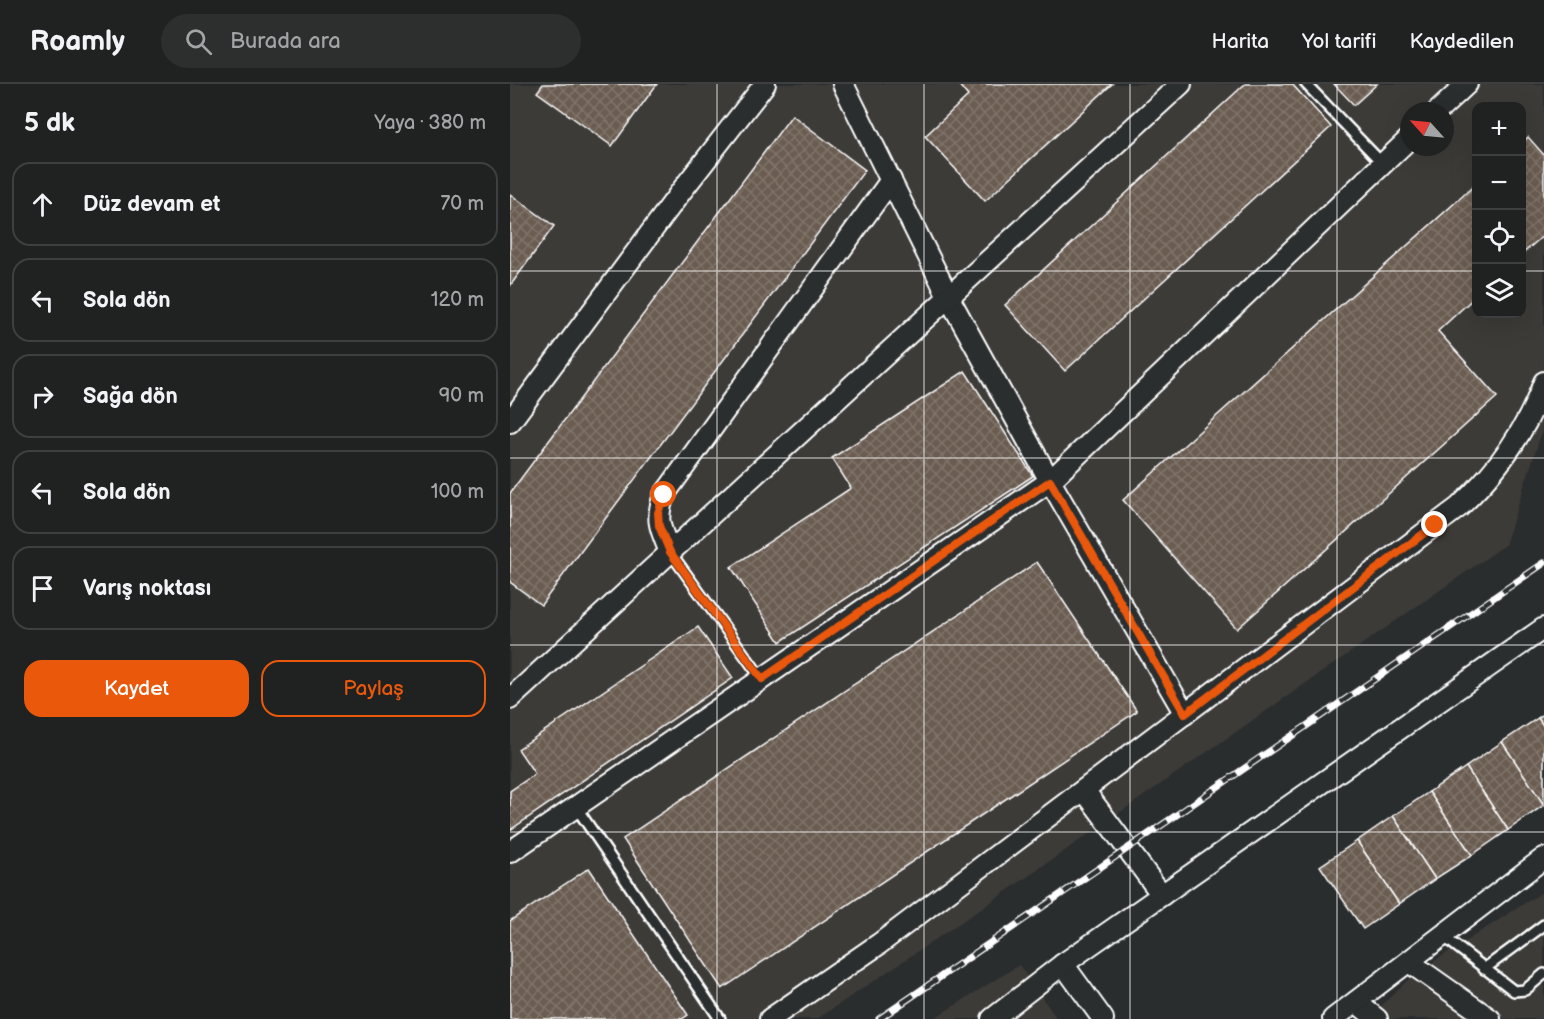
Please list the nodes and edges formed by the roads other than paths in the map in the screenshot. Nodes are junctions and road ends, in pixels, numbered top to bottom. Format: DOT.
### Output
graph roads {
  1 [pos="765,84"];
  2 [pos="843,84"];
  3 [pos="1180,84"];
  4 [pos="1306,84"];
  5 [pos="1467,84"];
  6 [pos="1448,102"];
  7 [pos="1400,148"];
  8 [pos="1383,164"];
  9 [pos="891,180"];
  10 [pos="948,296"];
  11 [pos="1544,382"];
  12 [pos="510,422"];
  13 [pos="1050,481"];
  14 [pos="670,552"];
  15 [pos="1544,628"];
  16 [pos="762,679"];
  17 [pos="510,699"];
  18 [pos="1185,714"];
  19 [pos="1084,790"];
  20 [pos="576,807"];
  21 [pos="510,852"];
  22 [pos="1544,858"];
  23 [pos="1162,895"];
  24 [pos="1544,925"];
  25 [pos="1443,936"];
  26 [pos="1408,962"];
  27 [pos="1064,964"];
  28 [pos="1484,969"];
  29 [pos="1544,974"];
  30 [pos="1356,1002"];
  31 [pos="720,1019"];
  32 [pos="770,1019"];
  33 [pos="992,1019"];
  34 [pos="1103,1019"];
  35 [pos="1333,1019"];
  36 [pos="1377,1019"];
  37 [pos="1490,1019"];
  1 -- 12 [label="street"];
  2 -- 9 [label="street"];
  3 -- 10 [label="street"];
  4 -- 8 [label="lane"];
  5 -- 6 [label="street"];
  7 -- 8 [label="street"];
  8 -- 13 [label="street"];
  9 -- 10 [label="street"];
  9 -- 14 [label="street"];
  10 -- 13 [label="street"];
  10 -- 14 [label="street"];
  11 -- 18 [label="street"];
  13 -- 16 [label="street"];
  13 -- 18 [label="street"];
  14 -- 16 [label="lane"];
  14 -- 17 [label="street"];
  15 -- 23 [label="street"];
  16 -- 20 [label="street"];
  18 -- 19 [label="street"];
  19 -- 23 [label="street"];
  19 -- 32 [label="street"];
  20 -- 21 [label="street"];
  20 -- 31 [label="lane"];
  22 -- 25 [label="street"];
  23 -- 27 [label="street"];
  24 -- 28 [label="lane"];
  25 -- 26 [label="street"];
  25 -- 28 [label="lane"];
  26 -- 30 [label="street"];
  26 -- 37 [label="street"];
  27 -- 33 [label="street"];
  27 -- 34 [label="street"];
  28 -- 29 [label="lane"];
  30 -- 35 [label="street"];
  30 -- 36 [label="street"];
}
